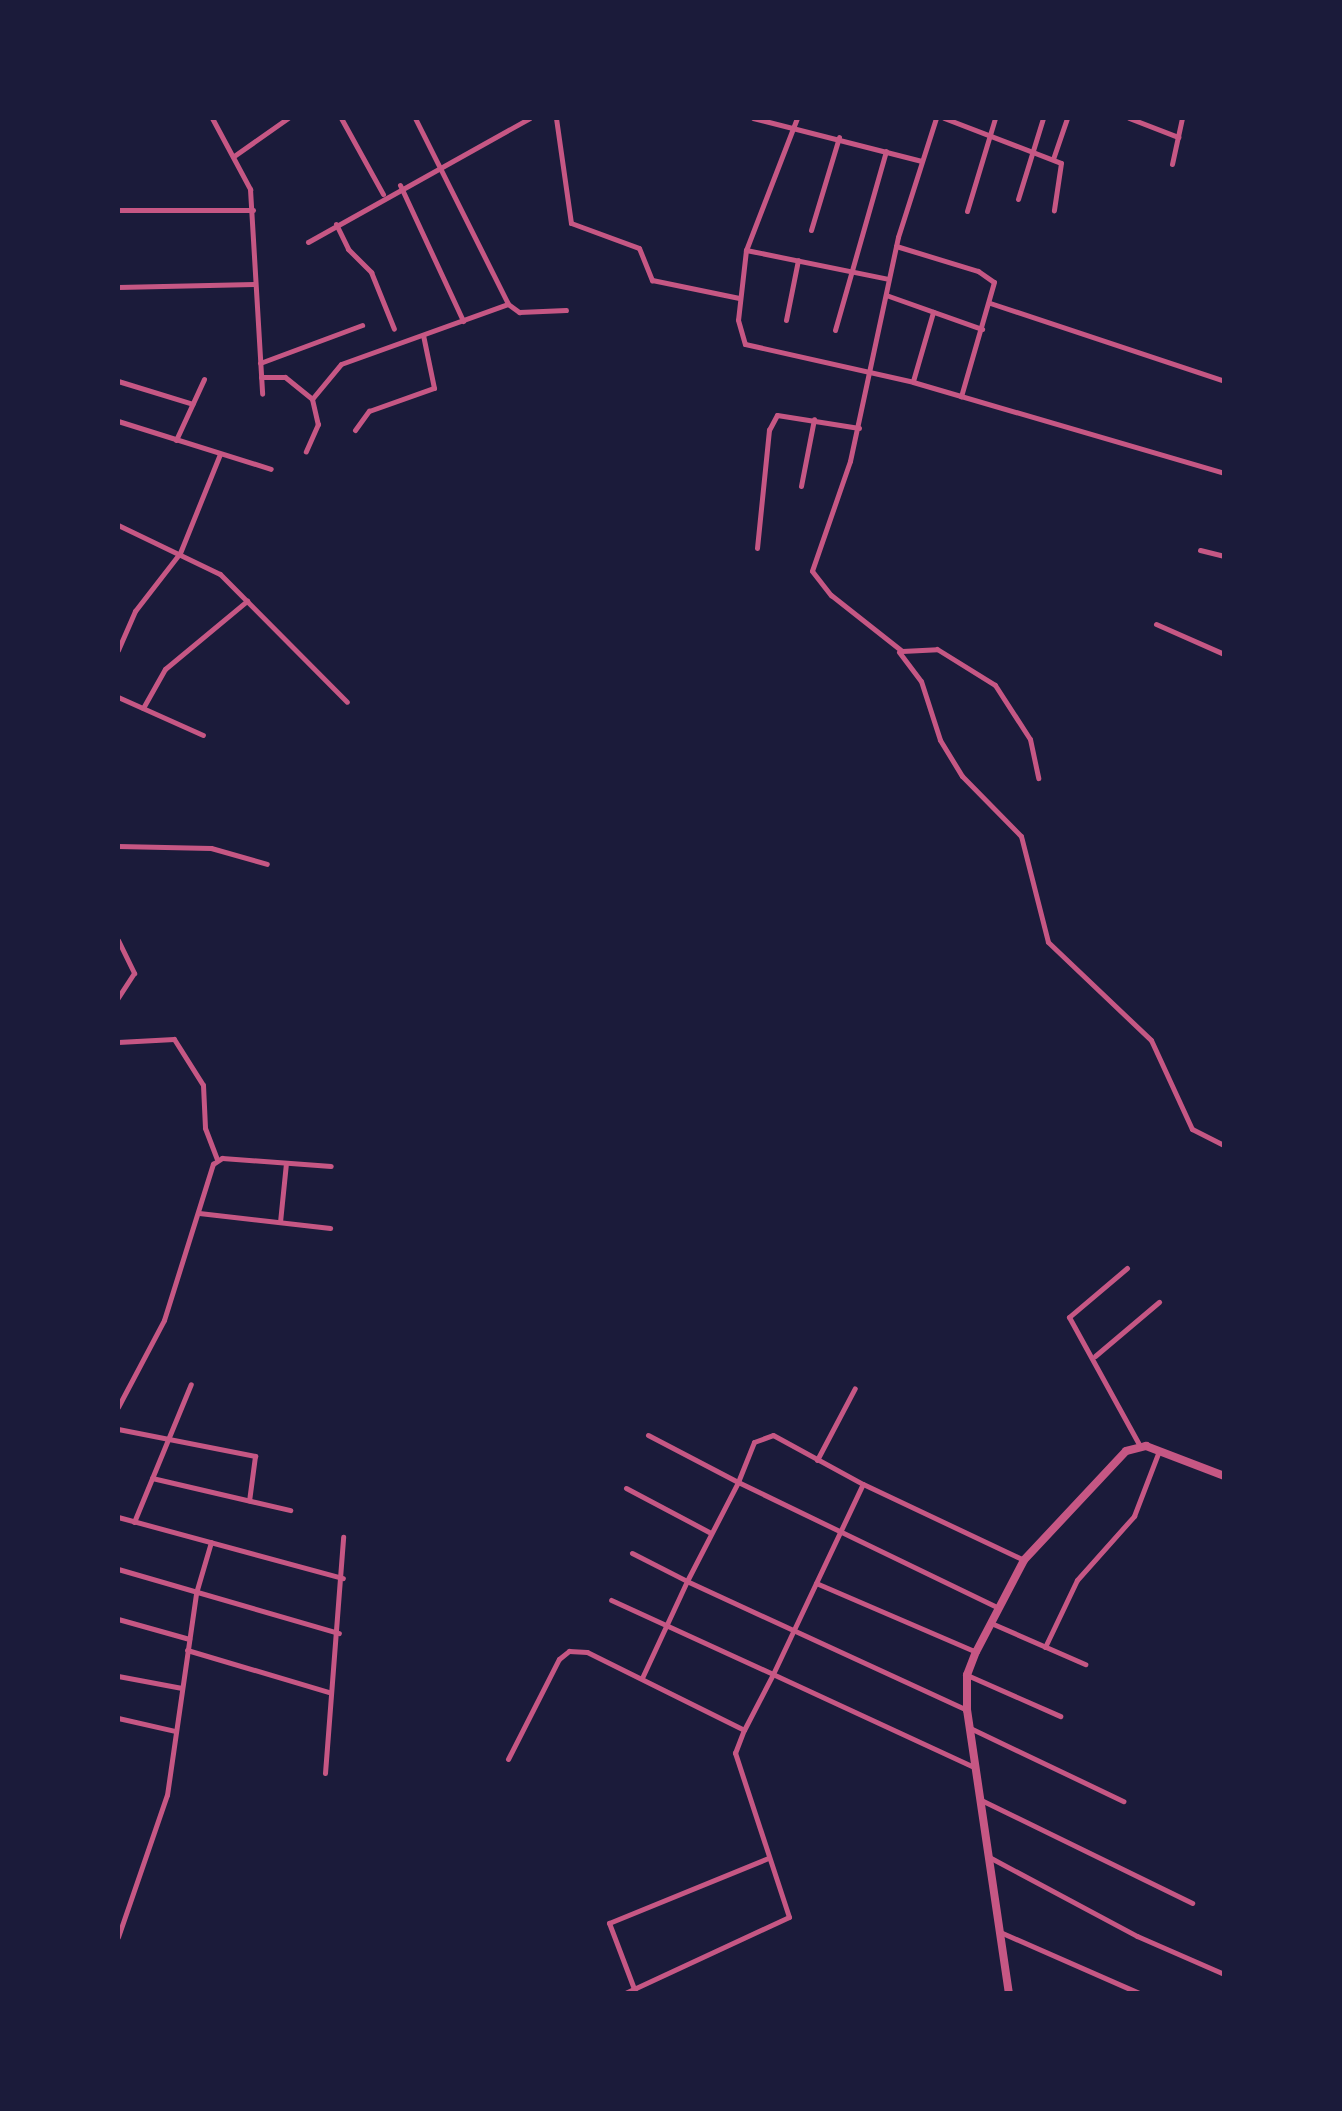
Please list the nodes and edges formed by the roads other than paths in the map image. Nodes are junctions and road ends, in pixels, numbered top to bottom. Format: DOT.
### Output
graph roads {
  1 [pos="213,118"];
  2 [pos="288,118"];
  3 [pos="342,118"];
  4 [pos="415,118"];
  5 [pos="530,118"];
  6 [pos="556,118"];
  7 [pos="753,118"];
  8 [pos="797,118"];
  9 [pos="936,118"];
  10 [pos="944,118"];
  11 [pos="994,118"];
  12 [pos="1043,118"];
  13 [pos="1067,118"];
  14 [pos="1129,118"];
  15 [pos="1182,118"];
  16 [pos="794,125"];
  17 [pos="988,136"];
  18 [pos="1178,136"];
  19 [pos="839,137"];
  20 [pos="886,151"];
  21 [pos="1032,152"];
  22 [pos="234,156"];
  23 [pos="1053,159"];
  24 [pos="922,161"];
  25 [pos="1172,164"];
  26 [pos="440,166"];
  27 [pos="400,185"];
  28 [pos="383,194"];
  29 [pos="1018,199"];
  30 [pos="118,210"];
  31 [pos="254,210"];
  32 [pos="1054,210"];
  33 [pos="966,211"];
  34 [pos="336,224"];
  35 [pos="811,230"];
  36 [pos="308,242"];
  37 [pos="896,246"];
  38 [pos="746,250"];
  39 [pos="798,260"];
  40 [pos="847,272"];
  41 [pos="888,279"];
  42 [pos="254,284"];
  43 [pos="118,287"];
  44 [pos="886,296"];
  45 [pos="740,298"];
  46 [pos="990,303"];
  47 [pos="508,304"];
  48 [pos="566,310"];
  49 [pos="933,312"];
  50 [pos="786,320"];
  51 [pos="463,321"];
  52 [pos="362,326"];
  53 [pos="394,329"];
  54 [pos="982,329"];
  55 [pos="835,330"];
  56 [pos="422,336"];
  57 [pos="260,362"];
  58 [pos="871,372"];
  59 [pos="261,376"];
  60 [pos="204,379"];
  61 [pos="118,381"];
  62 [pos="1224,381"];
  63 [pos="913,382"];
  64 [pos="262,394"];
  65 [pos="961,396"];
  66 [pos="312,399"];
  67 [pos="192,404"];
  68 [pos="814,419"];
  69 [pos="118,421"];
  70 [pos="859,428"];
  71 [pos="355,430"];
  72 [pos="176,440"];
  73 [pos="306,451"];
  74 [pos="220,454"];
  75 [pos="271,469"];
  76 [pos="1224,474"];
  77 [pos="801,486"];
  78 [pos="118,525"];
  79 [pos="757,548"];
  80 [pos="1200,550"];
  81 [pos="180,553"];
  82 [pos="1224,556"];
  83 [pos="247,600"];
  84 [pos="1156,624"];
  85 [pos="893,645"];
  86 [pos="118,650"];
  87 [pos="1224,654"];
  88 [pos="118,697"];
  89 [pos="347,702"];
  90 [pos="143,708"];
  91 [pos="202,736"];
  92 [pos="1038,778"];
  93 [pos="118,846"];
  94 [pos="267,864"];
  95 [pos="118,940"];
  96 [pos="118,998"];
  97 [pos="118,1042"];
  98 [pos="1224,1145"];
  99 [pos="217,1160"];
  100 [pos="286,1162"];
  101 [pos="331,1166"];
  102 [pos="198,1213"];
  103 [pos="280,1222"];
  104 [pos="330,1228"];
  105 [pos="1127,1268"];
  106 [pos="1159,1302"];
  107 [pos="1094,1356"];
  108 [pos="191,1384"];
  109 [pos="855,1388"];
  110 [pos="118,1407"];
  111 [pos="118,1429"];
  112 [pos="648,1435"];
  113 [pos="168,1439"];
  114 [pos="1140,1446"];
  115 [pos="1159,1451"];
  116 [pos="817,1460"];
  117 [pos="1224,1476"];
  118 [pos="152,1478"];
  119 [pos="738,1482"];
  120 [pos="863,1484"];
  121 [pos="626,1488"];
  122 [pos="250,1501"];
  123 [pos="290,1510"];
  124 [pos="118,1518"];
  125 [pos="134,1522"];
  126 [pos="711,1532"];
  127 [pos="840,1532"];
  128 [pos="343,1537"];
  129 [pos="211,1542"];
  130 [pos="632,1553"];
  131 [pos="1024,1560"];
  132 [pos="118,1569"];
  133 [pos="343,1578"];
  134 [pos="687,1581"];
  135 [pos="816,1584"];
  136 [pos="196,1593"];
  137 [pos="612,1600"];
  138 [pos="996,1607"];
  139 [pos="118,1619"];
  140 [pos="989,1622"];
  141 [pos="666,1626"];
  142 [pos="794,1630"];
  143 [pos="339,1634"];
  144 [pos="188,1640"];
  145 [pos="1044,1647"];
  146 [pos="187,1650"];
  147 [pos="976,1652"];
  148 [pos="1085,1664"];
  149 [pos="773,1674"];
  150 [pos="967,1675"];
  151 [pos="118,1676"];
  152 [pos="642,1678"];
  153 [pos="182,1688"];
  154 [pos="330,1692"];
  155 [pos="968,1710"];
  156 [pos="1060,1716"];
  157 [pos="118,1718"];
  158 [pos="970,1728"];
  159 [pos="744,1730"];
  160 [pos="175,1731"];
  161 [pos="508,1760"];
  162 [pos="976,1768"];
  163 [pos="325,1773"];
  164 [pos="981,1800"];
  165 [pos="1123,1801"];
  166 [pos="989,1856"];
  167 [pos="768,1858"];
  168 [pos="1192,1903"];
  169 [pos="121,1916"];
  170 [pos="1000,1932"];
  171 [pos="118,1936"];
  172 [pos="1224,1974"];
  173 [pos="635,1991"];
  174 [pos="1010,1993"];
  175 [pos="623,1994"];
  176 [pos="1141,1994"];
  1 -- 22 [label="street"];
  2 -- 22 [label="street"];
  3 -- 28 [label="street"];
  4 -- 26 [label="street"];
  5 -- 26 [label="street"];
  6 -- 45 [label="street"];
  7 -- 16 [label="street"];
  8 -- 16 [label="street"];
  9 -- 24 [label="street"];
  10 -- 17 [label="street"];
  11 -- 17 [label="street"];
  12 -- 21 [label="street"];
  13 -- 23 [label="street"];
  14 -- 18 [label="street"];
  15 -- 18 [label="street"];
  16 -- 19 [label="street"];
  16 -- 38 [label="street"];
  17 -- 21 [label="street"];
  17 -- 33 [label="street"];
  18 -- 25 [label="street"];
  19 -- 20 [label="street"];
  19 -- 35 [label="street"];
  20 -- 24 [label="street"];
  20 -- 40 [label="street"];
  21 -- 23 [label="street"];
  21 -- 29 [label="street"];
  22 -- 31 [label="street"];
  23 -- 32 [label="street"];
  24 -- 37 [label="street"];
  26 -- 27 [label="street"];
  26 -- 47 [label="street"];
  27 -- 28 [label="street"];
  27 -- 51 [label="street"];
  28 -- 34 [label="street"];
  30 -- 31 [label="street"];
  31 -- 42 [label="street"];
  34 -- 36 [label="street"];
  34 -- 53 [label="street"];
  37 -- 41 [label="street"];
  37 -- 46 [label="street"];
  38 -- 39 [label="street"];
  38 -- 45 [label="street"];
  39 -- 40 [label="street"];
  39 -- 50 [label="street"];
  40 -- 41 [label="street"];
  40 -- 55 [label="street"];
  41 -- 44 [label="street"];
  42 -- 43 [label="street"];
  42 -- 57 [label="street"];
  44 -- 49 [label="street"];
  44 -- 58 [label="street"];
  45 -- 58 [label="street"];
  46 -- 54 [label="street"];
  46 -- 62 [label="street"];
  47 -- 48 [label="street"];
  47 -- 51 [label="street"];
  49 -- 54 [label="street"];
  49 -- 63 [label="street"];
  51 -- 56 [label="street"];
  52 -- 57 [label="street"];
  54 -- 65 [label="street"];
  56 -- 66 [label="street"];
  56 -- 71 [label="street"];
  57 -- 59 [label="street"];
  58 -- 63 [label="street"];
  58 -- 70 [label="street"];
  59 -- 64 [label="street"];
  59 -- 66 [label="street"];
  60 -- 67 [label="street"];
  61 -- 67 [label="street"];
  63 -- 65 [label="street"];
  65 -- 76 [label="street"];
  66 -- 73 [label="street"];
  67 -- 72 [label="street"];
  68 -- 70 [label="street"];
  68 -- 77 [label="street"];
  68 -- 79 [label="street"];
  69 -- 72 [label="street"];
  70 -- 85 [label="street"];
  72 -- 74 [label="street"];
  74 -- 75 [label="street"];
  74 -- 81 [label="street"];
  78 -- 81 [label="street"];
  80 -- 82 [label="street"];
  81 -- 83 [label="street"];
  81 -- 86 [label="street"];
  83 -- 89 [label="street"];
  83 -- 90 [label="street"];
  84 -- 87 [label="street"];
  85 -- 92 [label="street"];
  85 -- 98 [label="street"];
  88 -- 90 [label="street"];
  90 -- 91 [label="street"];
  93 -- 94 [label="street"];
  95 -- 96 [label="street"];
  97 -- 99 [label="street"];
  99 -- 100 [label="street"];
  99 -- 102 [label="street"];
  100 -- 101 [label="street"];
  100 -- 103 [label="street"];
  102 -- 103 [label="street"];
  102 -- 110 [label="street"];
  103 -- 104 [label="street"];
  105 -- 107 [label="street"];
  106 -- 107 [label="street"];
  107 -- 114 [label="street"];
  108 -- 113 [label="street"];
  109 -- 116 [label="street"];
  111 -- 113 [label="street"];
  112 -- 119 [label="street"];
  113 -- 118 [label="street"];
  113 -- 122 [label="street"];
  114 -- 115 [label="street"];
  114 -- 131 [label="street"];
  115 -- 117 [label="street"];
  115 -- 145 [label="street"];
  116 -- 119 [label="street"];
  116 -- 120 [label="street"];
  118 -- 122 [label="street"];
  118 -- 125 [label="street"];
  119 -- 126 [label="street"];
  119 -- 127 [label="street"];
  120 -- 127 [label="street"];
  120 -- 131 [label="street"];
  121 -- 126 [label="street"];
  122 -- 123 [label="street"];
  124 -- 125 [label="street"];
  125 -- 129 [label="street"];
  126 -- 134 [label="street"];
  127 -- 135 [label="street"];
  127 -- 138 [label="street"];
  128 -- 133 [label="street"];
  129 -- 133 [label="street"];
  129 -- 136 [label="street"];
  130 -- 134 [label="street"];
  131 -- 138 [label="street"];
  132 -- 136 [label="street"];
  133 -- 143 [label="street"];
  134 -- 141 [label="street"];
  134 -- 142 [label="street"];
  135 -- 142 [label="street"];
  135 -- 147 [label="street"];
  136 -- 143 [label="street"];
  136 -- 144 [label="street"];
  137 -- 141 [label="street"];
  138 -- 140 [label="street"];
  139 -- 144 [label="street"];
  140 -- 145 [label="street"];
  140 -- 147 [label="street"];
  141 -- 149 [label="street"];
  141 -- 152 [label="street"];
  142 -- 149 [label="street"];
  142 -- 155 [label="street"];
  143 -- 154 [label="street"];
  144 -- 146 [label="street"];
  145 -- 148 [label="street"];
  146 -- 153 [label="street"];
  146 -- 154 [label="street"];
  147 -- 150 [label="street"];
  149 -- 159 [label="street"];
  149 -- 162 [label="street"];
  150 -- 155 [label="street"];
  150 -- 156 [label="street"];
  151 -- 153 [label="street"];
  152 -- 159 [label="street"];
  152 -- 161 [label="street"];
  153 -- 160 [label="street"];
  154 -- 163 [label="street"];
  155 -- 158 [label="street"];
  157 -- 160 [label="street"];
  158 -- 162 [label="street"];
  158 -- 165 [label="street"];
  159 -- 167 [label="street"];
  160 -- 169 [label="street"];
  162 -- 164 [label="street"];
  164 -- 166 [label="street"];
  164 -- 168 [label="street"];
  166 -- 170 [label="street"];
  166 -- 172 [label="street"];
  167 -- 173 [label="street"];
  167 -- 173 [label="street"];
  169 -- 171 [label="street"];
  170 -- 174 [label="street"];
  170 -- 176 [label="street"];
  173 -- 175 [label="street"];
}
